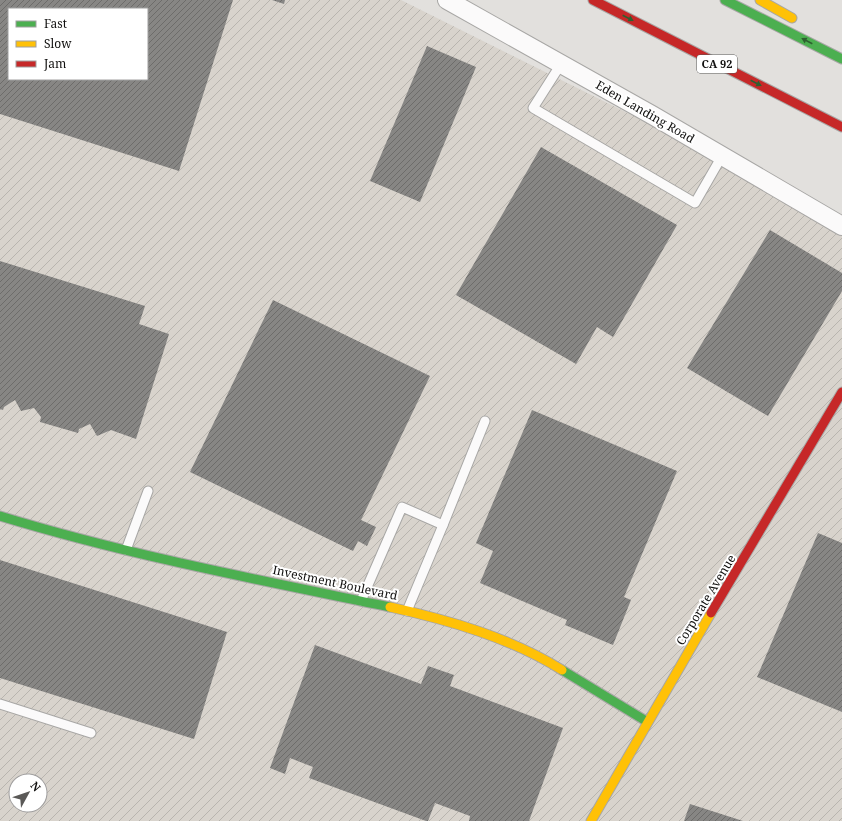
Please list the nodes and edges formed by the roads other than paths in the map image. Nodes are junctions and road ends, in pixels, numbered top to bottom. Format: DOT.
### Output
graph roads {
  1 [pos="447,0"];
  2 [pos="593,0"];
  3 [pos="725,0"];
  4 [pos="760,0"];
  5 [pos="801,23"];
  6 [pos="826,40"];
  7 [pos="842,53"];
  8 [pos="842,59"];
  9 [pos="561,64"];
  10 [pos="842,127"];
  11 [pos="722,156"];
  12 [pos="842,226"];
  13 [pos="842,392"];
  14 [pos="485,421"];
  15 [pos="148,491"];
  16 [pos="0,516"];
  17 [pos="443,525"];
  18 [pos="126,550"];
  19 [pos="361,601"];
  20 [pos="406,611"];
  21 [pos="0,704"];
  22 [pos="646,721"];
  23 [pos="91,733"];
  24 [pos="591,821"];
  1 -- 9 [label="street, Eden Landing Road"];
  2 -- 10 [label="main road, CA 92, one-way"];
  8 -- 3 [label="main road, one-way"];
  4 -- 5 [label="main road"];
  6 -- 7 [label="main road"];
  9 -- 11 [label="street, Eden Landing Road"];
  9 -- 11 [label="lane"];
  11 -- 12 [label="street, Eden Landing Road"];
  13 -- 22 [label="main road, Corporate Avenue"];
  14 -- 17 [label="lane"];
  15 -- 18 [label="lane"];
  16 -- 18 [label="main road, Investment Boulevard"];
  17 -- 19 [label="lane"];
  17 -- 20 [label="lane"];
  18 -- 19 [label="main road, Investment Boulevard"];
  19 -- 20 [label="main road, Investment Boulevard"];
  20 -- 22 [label="main road, Investment Boulevard"];
  21 -- 23 [label="lane"];
  22 -- 24 [label="main road, Corporate Avenue"];
}
